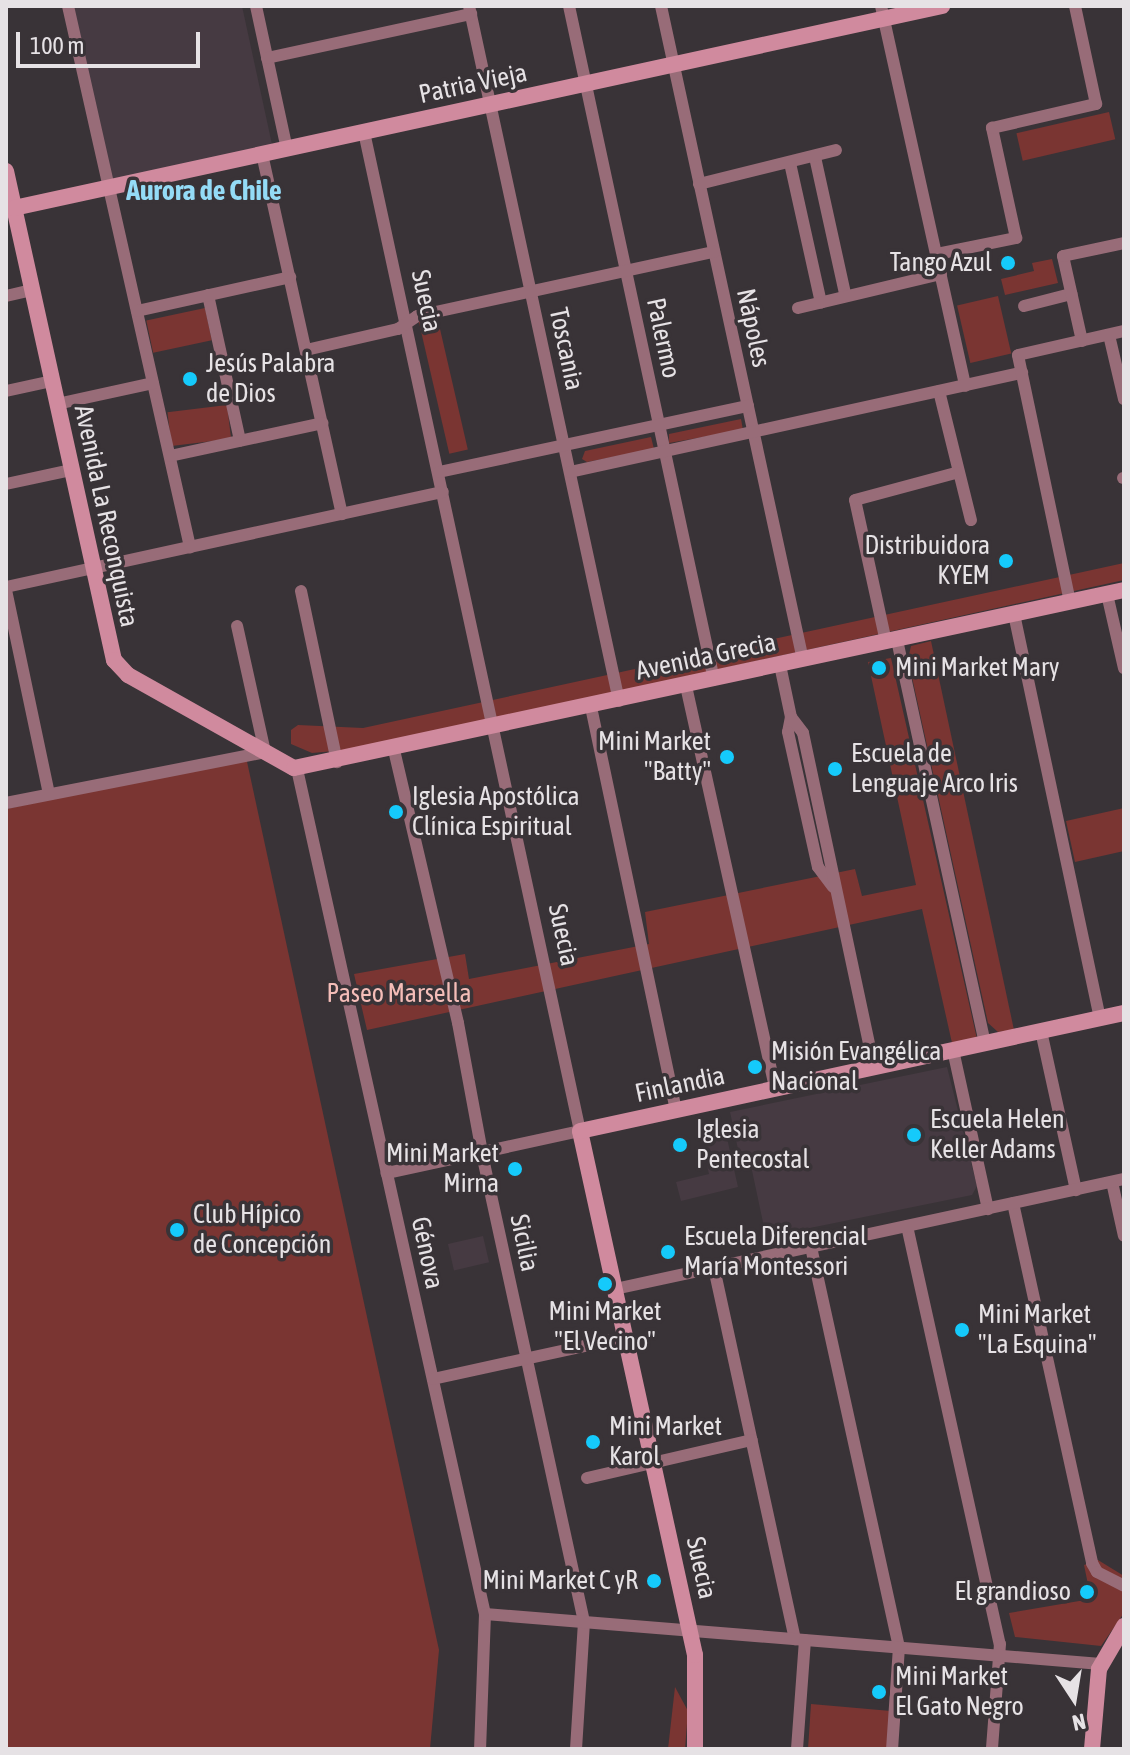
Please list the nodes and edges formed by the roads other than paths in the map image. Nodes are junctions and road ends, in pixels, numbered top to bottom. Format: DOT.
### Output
graph roads {
  1 [pos="68,6"];
  2 [pos="256,6"];
  3 [pos="569,6"];
  4 [pos="661,6"];
  5 [pos="942,6"];
  6 [pos="1075,6"];
  7 [pos="470,10"];
  8 [pos="883,12"];
  9 [pos="267,58"];
  10 [pos="673,65"];
  11 [pos="586,84"];
  12 [pos="491,104"];
  13 [pos="364,132"];
  14 [pos="287,149"];
  15 [pos="836,150"];
  16 [pos="262,154"];
  17 [pos="815,157"];
  18 [pos="790,163"];
  19 [pos="6,171"];
  20 [pos="699,184"];
  21 [pos="110,188"];
  22 [pos="10,207"];
  23 [pos="1124,243"];
  24 [pos="714,252"];
  25 [pos="937,254"];
  26 [pos="626,271"];
  27 [pos="941,274"];
  28 [pos="290,277"];
  29 [pos="32,290"];
  30 [pos="531,292"];
  31 [pos="845,294"];
  32 [pos="1071,294"];
  33 [pos="208,295"];
  34 [pos="6,296"];
  35 [pos="821,303"];
  36 [pos="1024,306"];
  37 [pos="798,308"];
  38 [pos="137,311"];
  39 [pos="406,322"];
  40 [pos="1124,331"];
  41 [pos="1109,335"];
  42 [pos="1082,341"];
  43 [pos="306,350"];
  44 [pos="1022,373"];
  45 [pos="52,381"];
  46 [pos="153,383"];
  47 [pos="965,386"];
  48 [pos="6,391"];
  49 [pos="939,391"];
  50 [pos="1124,399"];
  51 [pos="57,404"];
  52 [pos="748,406"];
  53 [pos="322,423"];
  54 [pos="659,425"];
  55 [pos="753,432"];
  56 [pos="240,441"];
  57 [pos="564,445"];
  58 [pos="665,451"];
  59 [pos="170,456"];
  60 [pos="71,470"];
  61 [pos="439,472"];
  62 [pos="570,472"];
  63 [pos="956,473"];
  64 [pos="6,484"];
  65 [pos="443,492"];
  66 [pos="342,514"];
  67 [pos="971,520"];
  68 [pos="190,547"];
  69 [pos="92,568"];
  70 [pos="6,588"];
  71 [pos="301,591"];
  72 [pos="1116,592"];
  73 [pos="1070,602"];
  74 [pos="1014,614"];
  75 [pos="237,626"];
  76 [pos="892,641"];
  77 [pos="803,660"];
  78 [pos="780,665"];
  79 [pos="1124,668"];
  80 [pos="714,680"];
  81 [pos="686,686"];
  82 [pos="619,701"];
  83 [pos="591,707"];
  84 [pos="494,728"];
  85 [pos="394,750"];
  86 [pos="265,752"];
  87 [pos="337,762"];
  88 [pos="297,769"];
  89 [pos="49,794"];
  90 [pos="6,803"];
  91 [pos="1124,1013"];
  92 [pos="1100,1018"];
  93 [pos="1041,1031"];
  94 [pos="985,1043"];
  95 [pos="953,1050"];
  96 [pos="874,1067"];
  97 [pos="775,1089"];
  98 [pos="676,1110"];
  99 [pos="580,1131"];
  100 [pos="483,1152"];
  101 [pos="387,1173"];
  102 [pos="1118,1181"];
  103 [pos="1076,1190"];
  104 [pos="1013,1203"];
  105 [pos="988,1209"];
  106 [pos="907,1226"];
  107 [pos="1124,1236"];
  108 [pos="811,1247"];
  109 [pos="714,1268"];
  110 [pos="615,1289"];
  111 [pos="625,1337"];
  112 [pos="526,1359"];
  113 [pos="433,1379"];
  114 [pos="752,1440"];
  115 [pos="653,1463"];
  116 [pos="587,1478"];
  117 [pos="1124,1586"];
  118 [pos="485,1614"];
  119 [pos="584,1622"];
  120 [pos="1124,1626"];
  121 [pos="690,1630"];
  122 [pos="800,1639"];
  123 [pos="899,1647"];
  124 [pos="1000,1655"];
  125 [pos="1101,1664"];
  126 [pos="480,1749"];
  127 [pos="576,1749"];
  128 [pos="695,1749"];
  129 [pos="797,1749"];
  130 [pos="892,1749"];
  131 [pos="992,1749"];
  132 [pos="1092,1749"];
  1 -- 21 [label="street"];
  2 -- 9 [label="street"];
  3 -- 11 [label="street, Palermo"];
  4 -- 10 [label="street, Nápoles"];
  5 -- 8 [label="street, Patria Vieja"];
  6 -- 25 [label="street"];
  7 -- 9 [label="street"];
  7 -- 12 [label="street, Toscania"];
  8 -- 10 [label="street, Patria Vieja"];
  8 -- 25 [label="street"];
  9 -- 14 [label="street"];
  10 -- 11 [label="street, Patria Vieja"];
  10 -- 20 [label="street, Nápoles"];
  11 -- 12 [label="street, Patria Vieja"];
  11 -- 26 [label="street, Palermo"];
  12 -- 13 [label="street, Patria Vieja"];
  12 -- 30 [label="street, Toscania"];
  13 -- 14 [label="street, Patria Vieja"];
  13 -- 39 [label="street, Suecia"];
  14 -- 16 [label="street, Patria Vieja"];
  15 -- 17 [label="street"];
  16 -- 21 [label="street, Patria Vieja"];
  16 -- 28 [label="street"];
  17 -- 18 [label="street"];
  17 -- 31 [label="street"];
  18 -- 20 [label="street"];
  18 -- 35 [label="street"];
  19 -- 22 [label="street, Avenida La Reconquista"];
  20 -- 24 [label="street, Nápoles"];
  21 -- 22 [label="street, Patria Vieja"];
  21 -- 38 [label="street"];
  22 -- 29 [label="street, Avenida La Reconquista"];
  23 -- 32 [label="street"];
  24 -- 26 [label="street"];
  24 -- 52 [label="street, Nápoles"];
  25 -- 27 [label="street"];
  26 -- 30 [label="street"];
  26 -- 54 [label="street, Palermo"];
  27 -- 31 [label="street"];
  27 -- 47 [label="street"];
  28 -- 33 [label="street"];
  28 -- 43 [label="street"];
  29 -- 34 [label="street"];
  29 -- 45 [label="street, Avenida La Reconquista"];
  30 -- 39 [label="street"];
  30 -- 57 [label="street, Toscania"];
  31 -- 35 [label="street"];
  32 -- 36 [label="street"];
  32 -- 42 [label="street"];
  33 -- 38 [label="street"];
  33 -- 56 [label="street"];
  35 -- 37 [label="street"];
  38 -- 46 [label="street"];
  39 -- 43 [label="street"];
  39 -- 61 [label="street, Suecia"];
  40 -- 41 [label="street"];
  41 -- 42 [label="street"];
  41 -- 50 [label="street"];
  42 -- 44 [label="street"];
  43 -- 53 [label="street"];
  44 -- 47 [label="street"];
  44 -- 73 [label="street"];
  45 -- 48 [label="street"];
  45 -- 51 [label="street, Avenida La Reconquista"];
  46 -- 51 [label="street"];
  46 -- 59 [label="street"];
  47 -- 49 [label="street"];
  49 -- 55 [label="street"];
  49 -- 63 [label="street"];
  51 -- 60 [label="street, Avenida La Reconquista"];
  52 -- 54 [label="street"];
  52 -- 55 [label="street, Nápoles"];
  53 -- 56 [label="street"];
  53 -- 66 [label="street"];
  54 -- 57 [label="street"];
  54 -- 58 [label="street, Palermo"];
  55 -- 58 [label="street"];
  55 -- 77 [label="street, Nápoles"];
  56 -- 59 [label="street"];
  57 -- 61 [label="street"];
  57 -- 62 [label="street, Toscania"];
  58 -- 62 [label="street"];
  58 -- 80 [label="street, Palermo"];
  59 -- 68 [label="street"];
  60 -- 64 [label="street"];
  60 -- 69 [label="street, Avenida La Reconquista"];
  61 -- 65 [label="street, Suecia"];
  62 -- 82 [label="street, Toscania"];
  63 -- 67 [label="street"];
  63 -- 76 [label="street"];
  65 -- 66 [label="street"];
  65 -- 84 [label="street, Suecia"];
  66 -- 68 [label="street"];
  68 -- 69 [label="street"];
  69 -- 70 [label="street"];
  69 -- 86 [label="street, Avenida La Reconquista"];
  70 -- 89 [label="street"];
  71 -- 87 [label="street"];
  72 -- 73 [label="street, Avenida Grecia"];
  72 -- 79 [label="street"];
  73 -- 74 [label="street, Avenida Grecia"];
  74 -- 76 [label="street, Avenida Grecia"];
  74 -- 92 [label="street"];
  75 -- 86 [label="street"];
  76 -- 77 [label="street, Avenida Grecia"];
  76 -- 94 [label="street"];
  77 -- 78 [label="street, Avenida Grecia"];
  78 -- 80 [label="street, Avenida Grecia"];
  78 -- 96 [label="street"];
  80 -- 81 [label="street, Avenida Grecia"];
  81 -- 82 [label="street, Avenida Grecia"];
  81 -- 97 [label="street"];
  82 -- 83 [label="street, Avenida Grecia"];
  83 -- 84 [label="street, Avenida Grecia"];
  83 -- 98 [label="street"];
  84 -- 85 [label="street, Avenida Grecia"];
  84 -- 99 [label="street, Suecia"];
  85 -- 87 [label="street, Avenida Grecia"];
  85 -- 100 [label="street, Sicilia"];
  86 -- 88 [label="street, Avenida La Reconquista"];
  86 -- 89 [label="street"];
  87 -- 88 [label="street, Avenida Grecia"];
  88 -- 101 [label="street, Génova"];
  89 -- 90 [label="street"];
  91 -- 92 [label="street, Finlandia"];
  92 -- 93 [label="street, Finlandia"];
  93 -- 94 [label="street, Finlandia"];
  93 -- 103 [label="street"];
  94 -- 95 [label="street, Finlandia"];
  95 -- 96 [label="street, Finlandia"];
  95 -- 105 [label="street"];
  96 -- 97 [label="street, Finlandia"];
  97 -- 98 [label="street, Finlandia"];
  98 -- 99 [label="street, Finlandia"];
  99 -- 100 [label="street, Finlandia"];
  99 -- 110 [label="street, Suecia"];
  100 -- 101 [label="street, Finlandia"];
  100 -- 112 [label="street, Sicilia"];
  101 -- 113 [label="street, Génova"];
  102 -- 103 [label="street"];
  102 -- 107 [label="street"];
  103 -- 104 [label="street"];
  104 -- 105 [label="street"];
  104 -- 117 [label="street"];
  105 -- 106 [label="street"];
  106 -- 108 [label="street"];
  106 -- 124 [label="street"];
  108 -- 109 [label="street"];
  108 -- 123 [label="street"];
  109 -- 110 [label="street"];
  109 -- 114 [label="street"];
  110 -- 111 [label="street, Suecia"];
  111 -- 112 [label="street"];
  111 -- 115 [label="street, Suecia"];
  112 -- 113 [label="street"];
  112 -- 119 [label="street, Sicilia"];
  113 -- 118 [label="street, Génova"];
  114 -- 115 [label="street"];
  114 -- 122 [label="street"];
  115 -- 116 [label="street"];
  115 -- 121 [label="street, Suecia"];
  118 -- 119 [label="street"];
  118 -- 126 [label="street, Génova"];
  119 -- 121 [label="street"];
  119 -- 127 [label="street, Sicilia"];
  120 -- 125 [label="street"];
  121 -- 122 [label="street"];
  121 -- 128 [label="street, Suecia"];
  122 -- 123 [label="street"];
  122 -- 129 [label="street"];
  123 -- 124 [label="street"];
  123 -- 130 [label="street"];
  124 -- 125 [label="street"];
  124 -- 131 [label="street"];
  125 -- 132 [label="street"];
}
